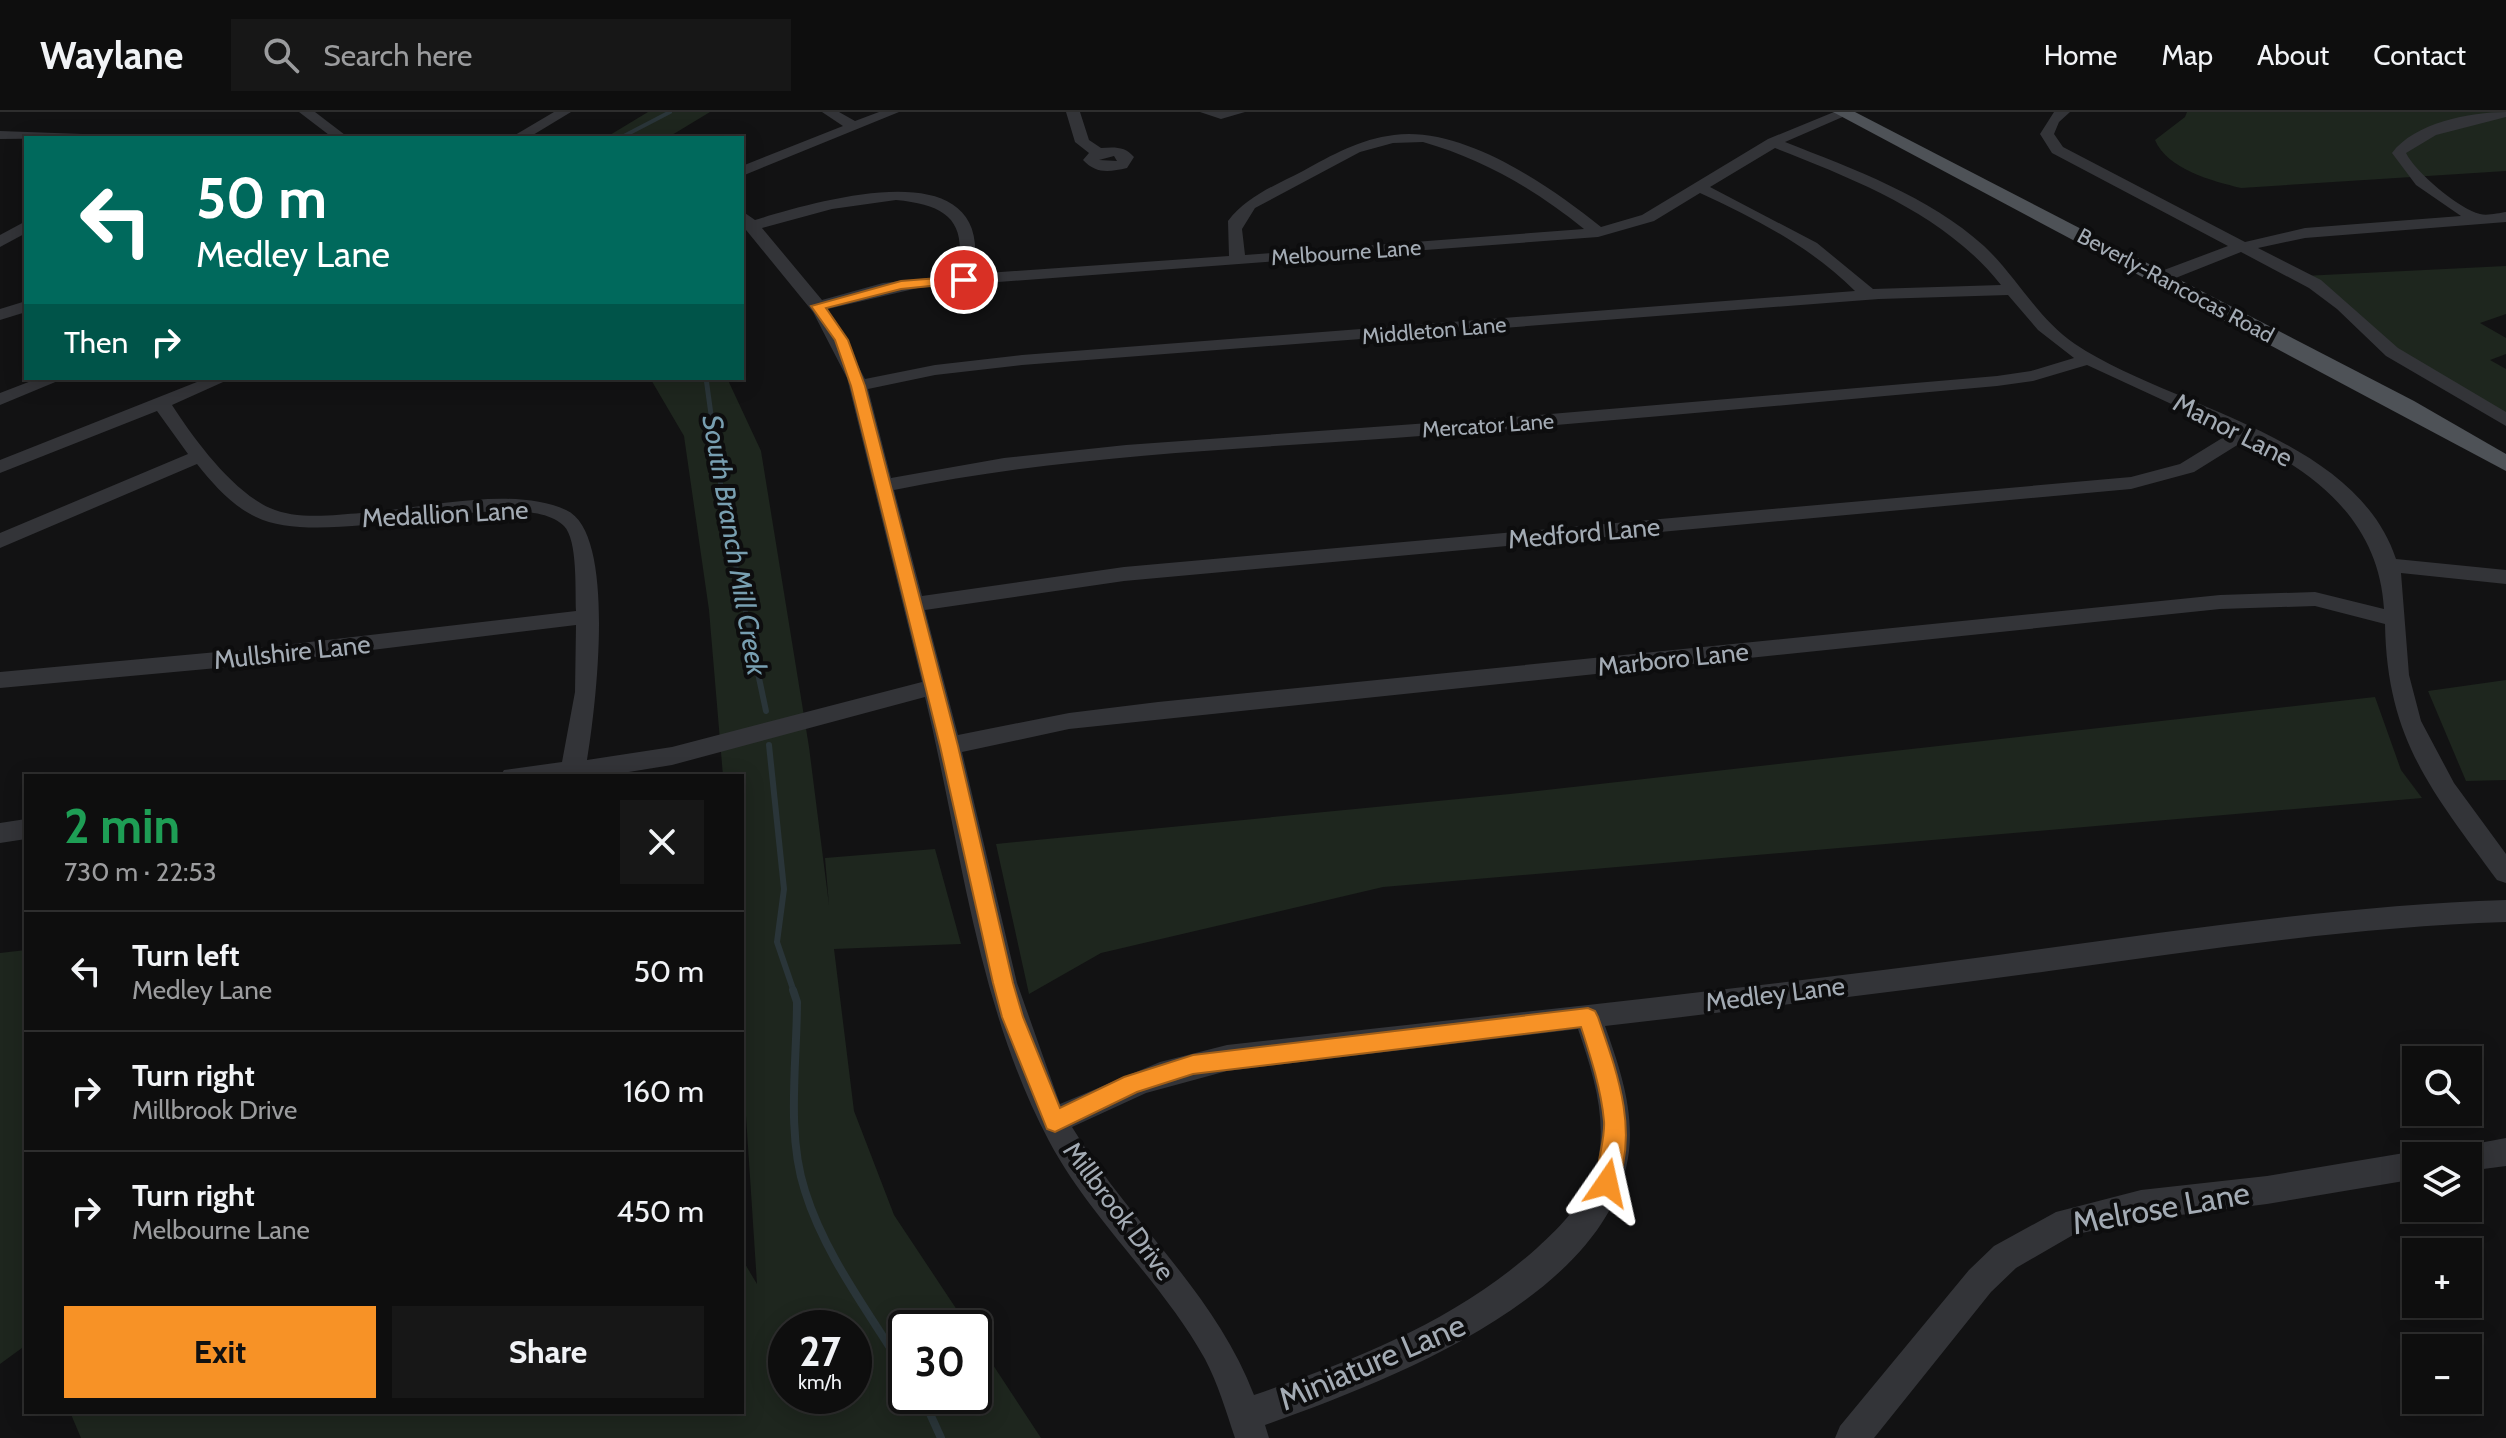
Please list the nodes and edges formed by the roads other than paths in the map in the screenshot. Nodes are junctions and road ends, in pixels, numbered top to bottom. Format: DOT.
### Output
graph roads {
  1 [pos="306,112"];
  2 [pos="563,112"];
  3 [pos="829,112"];
  4 [pos="892,112"];
  5 [pos="1073,112"];
  6 [pos="1207,112"];
  7 [pos="1238,112"];
  8 [pos="1844,112"];
  9 [pos="1871,112"];
  10 [pos="2063,112"];
  11 [pos="2506,113"];
  12 [pos="855,127"];
  13 [pos="339,136"];
  14 [pos="521,136"];
  15 [pos="1773,142"];
  16 [pos="1098,153"];
  17 [pos="744,170"];
  18 [pos="1700,188"];
  19 [pos="2506,217"];
  20 [pos="2479,220"];
  21 [pos="748,221"];
  22 [pos="24,227"];
  23 [pos="1598,232"];
  24 [pos="0,242"];
  25 [pos="2245,246"];
  26 [pos="1238,260"];
  27 [pos="2172,273"];
  28 [pos="964,280"];
  29 [pos="2012,290"];
  30 [pos="1869,295"];
  31 [pos="818,306"];
  32 [pos="24,307"];
  33 [pos="0,315"];
  34 [pos="2090,359"];
  35 [pos="51,380"];
  36 [pos="218,380"];
  37 [pos="858,386"];
  38 [pos="0,399"];
  39 [pos="161,403"];
  40 [pos="2506,420"];
  41 [pos="2245,432"];
  42 [pos="2506,440"];
  43 [pos="202,455"];
  44 [pos="2506,464"];
  45 [pos="0,467"];
  46 [pos="884,486"];
  47 [pos="0,541"];
  48 [pos="2390,565"];
  49 [pos="2506,577"];
  50 [pos="912,605"];
  51 [pos="584,617"];
  52 [pos="2396,619"];
  53 [pos="0,680"];
  54 [pos="934,687"];
  55 [pos="949,746"];
  56 [pos="573,770"];
  57 [pos="532,774"];
  58 [pos="24,829"];
  59 [pos="0,833"];
  60 [pos="2506,873"];
  61 [pos="2506,911"];
  62 [pos="1588,1017"];
  63 [pos="1055,1121"];
  64 [pos="2506,1152"];
  65 [pos="2482,1155"];
  66 [pos="2402,1167"];
  67 [pos="1248,1427"];
  68 [pos="1852,1438"];
  1 -- 13 [label="street"];
  2 -- 14 [label="street"];
  3 -- 12 [label="street"];
  4 -- 12 [label="street"];
  5 -- 16 [label="street"];
  6 -- 7 [label="street"];
  8 -- 15 [label="street, Melbourne Lane"];
  8 -- 27 [label="main road, Beverly-Rancocas Road"];
  9 -- 27 [label="main road, Beverly-Rancocas Road"];
  10 -- 25 [label="street"];
  11 -- 20 [label="street"];
  12 -- 17 [label="street"];
  15 -- 18 [label="street, Melbourne Lane"];
  15 -- 29 [label="street, Manor Lane"];
  18 -- 23 [label="street, Melbourne Lane"];
  18 -- 30 [label="street"];
  19 -- 20 [label="street"];
  20 -- 25 [label="street"];
  21 -- 28 [label="street"];
  21 -- 31 [label="street, Millbrook Drive"];
  22 -- 24 [label="street"];
  23 -- 26 [label="street, Melbourne Lane"];
  23 -- 26 [label="street"];
  25 -- 27 [label="street"];
  25 -- 40 [label="street"];
  26 -- 28 [label="street, Melbourne Lane"];
  27 -- 42 [label="main road, Beverly-Rancocas Road"];
  27 -- 44 [label="main road, Beverly-Rancocas Road"];
  28 -- 31 [label="street, Melbourne Lane"];
  29 -- 30 [label="street, Middleton Lane"];
  29 -- 34 [label="street, Manor Lane"];
  30 -- 37 [label="street, Middleton Lane"];
  31 -- 37 [label="street, Millbrook Drive"];
  32 -- 33 [label="street"];
  34 -- 41 [label="street, Manor Lane"];
  34 -- 46 [label="street, Mercator Lane"];
  35 -- 38 [label="street"];
  36 -- 39 [label="street"];
  37 -- 46 [label="street, Millbrook Drive"];
  39 -- 43 [label="street, Medallion Lane"];
  39 -- 45 [label="street"];
  41 -- 48 [label="street, Manor Lane"];
  41 -- 50 [label="street, Medford Lane"];
  43 -- 47 [label="street"];
  43 -- 51 [label="street, Medallion Lane"];
  46 -- 50 [label="street, Millbrook Drive"];
  48 -- 49 [label="street"];
  48 -- 52 [label="street, Manor Lane"];
  50 -- 54 [label="street, Millbrook Drive"];
  51 -- 53 [label="street, Mullshire Lane"];
  51 -- 56 [label="street, Medallion Lane"];
  52 -- 55 [label="street, Marboro Lane"];
  52 -- 60 [label="street, Manor Lane"];
  54 -- 55 [label="street, Millbrook Drive"];
  54 -- 56 [label="street"];
  55 -- 63 [label="street, Millbrook Drive"];
  56 -- 57 [label="street"];
  58 -- 59 [label="street"];
  61 -- 62 [label="street, Medley Lane"];
  62 -- 63 [label="street, Medley Lane"];
  62 -- 67 [label="street, Miniature Lane"];
  63 -- 67 [label="street, Millbrook Drive"];
  64 -- 65 [label="street"];
  66 -- 68 [label="street, Melrose Lane"];
}
